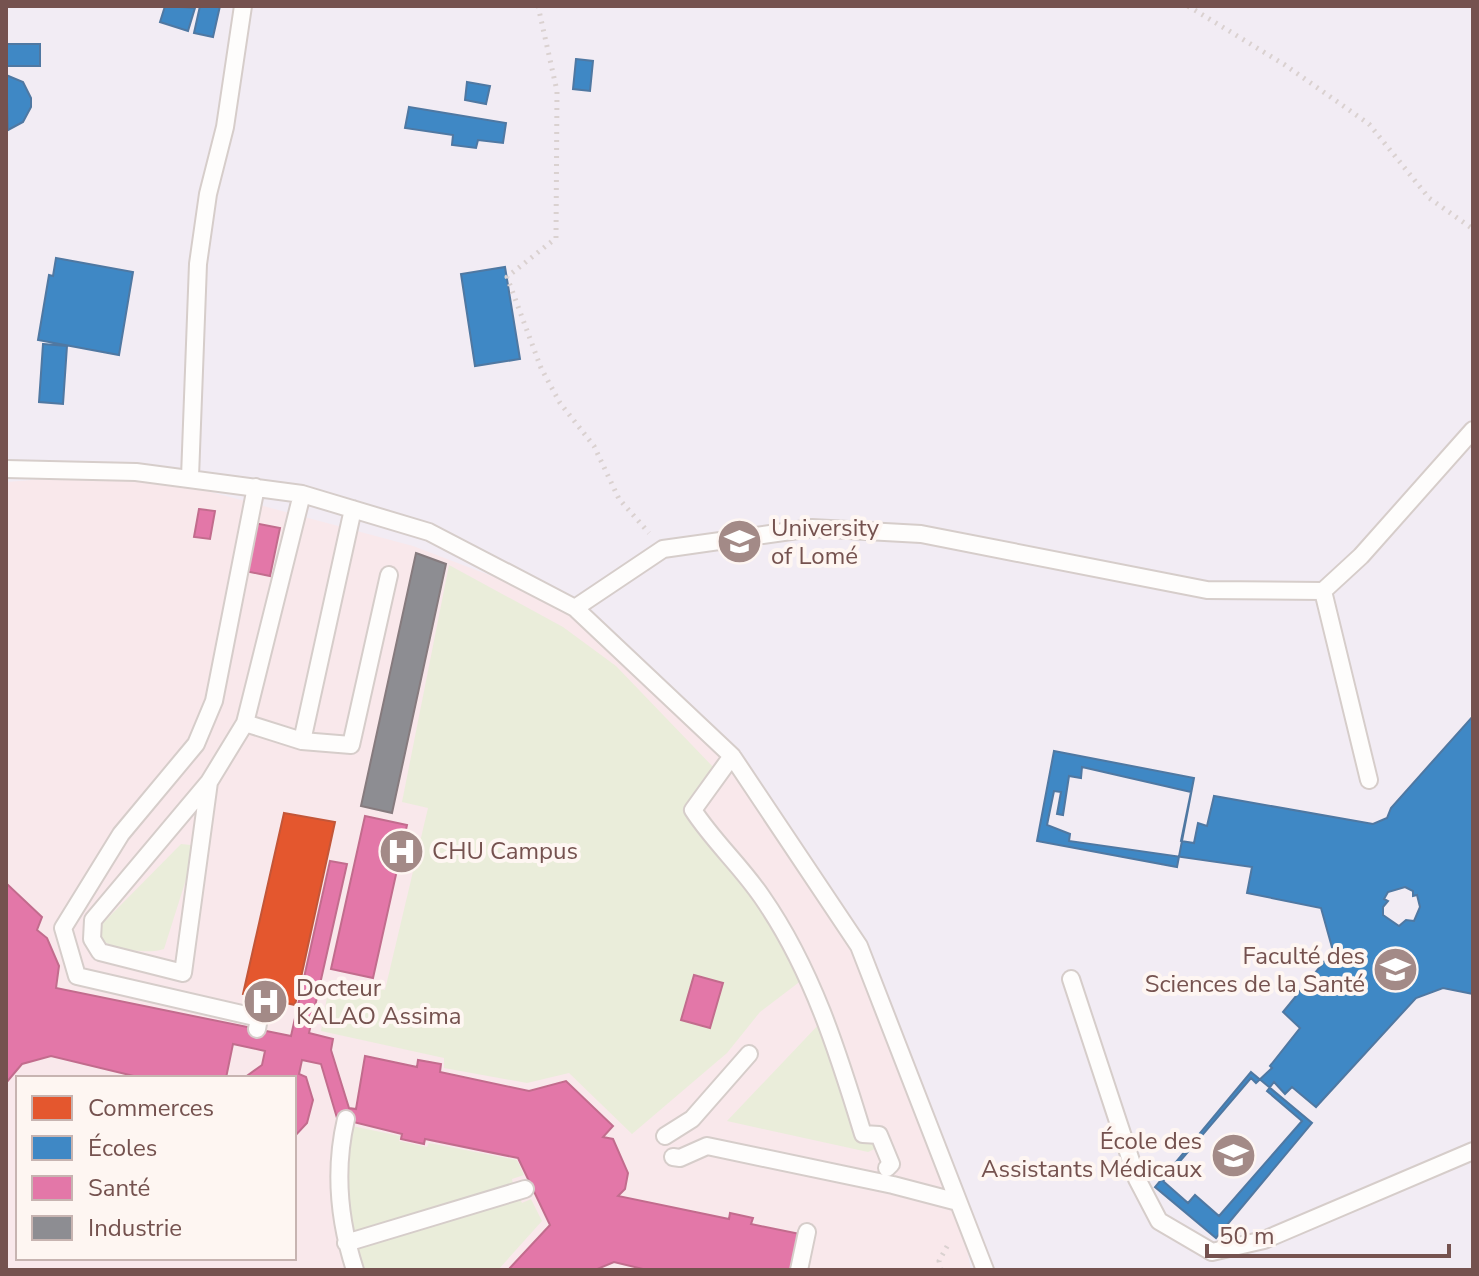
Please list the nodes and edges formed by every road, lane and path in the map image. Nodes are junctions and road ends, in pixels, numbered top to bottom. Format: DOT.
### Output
graph roads {
  1 [pos="243,6"];
  2 [pos="538,6"];
  3 [pos="1188,6"];
  4 [pos="1473,229"];
  5 [pos="1473,430"];
  6 [pos="6,469"];
  7 [pos="190,477"];
  8 [pos="256,487"];
  9 [pos="302,494"];
  10 [pos="353,509"];
  11 [pos="663,549"];
  12 [pos="389,575"];
  13 [pos="1323,591"];
  14 [pos="575,608"];
  15 [pos="245,723"];
  16 [pos="302,741"];
  17 [pos="732,756"];
  18 [pos="1369,780"];
  19 [pos="209,782"];
  20 [pos="92,939"];
  21 [pos="63,948"];
  22 [pos="183,973"];
  23 [pos="1071,979"];
  24 [pos="177,999"];
  25 [pos="257,1029"];
  26 [pos="749,1054"];
  27 [pos="346,1119"];
  28 [pos="665,1136"];
  29 [pos="1473,1151"];
  30 [pos="673,1157"];
  31 [pos="887,1168"];
  32 [pos="525,1189"];
  33 [pos="958,1202"];
  34 [pos="807,1232"];
  35 [pos="346,1243"];
  36 [pos="355,1270"];
  37 [pos="799,1270"];
  38 [pos="985,1270"];
  1 -- 7 [label="lane"];
  2 -- 11 [label="path"];
  3 -- 4 [label="path"];
  5 -- 13 [label="lane"];
  6 -- 7 [label="lane"];
  7 -- 8 [label="lane"];
  8 -- 9 [label="lane"];
  8 -- 21 [label="lane"];
  9 -- 10 [label="lane"];
  9 -- 15 [label="lane"];
  10 -- 14 [label="lane"];
  10 -- 16 [label="lane"];
  11 -- 13 [label="lane"];
  11 -- 14 [label="lane"];
  12 -- 16 [label="lane"];
  13 -- 18 [label="lane"];
  14 -- 17 [label="lane"];
  15 -- 16 [label="lane"];
  15 -- 19 [label="lane"];
  17 -- 31 [label="lane"];
  17 -- 33 [label="lane"];
  19 -- 20 [label="lane"];
  19 -- 22 [label="lane"];
  20 -- 21 [label="lane"];
  20 -- 22 [label="lane"];
  21 -- 24 [label="lane"];
  22 -- 24 [label="lane"];
  23 -- 29 [label="lane"];
  24 -- 25 [label="lane"];
  26 -- 28 [label="lane"];
  27 -- 35 [label="lane"];
  30 -- 33 [label="lane"];
  32 -- 35 [label="lane"];
  33 -- 38 [label="lane"];
  34 -- 37 [label="lane"];
  35 -- 36 [label="lane"];
}
